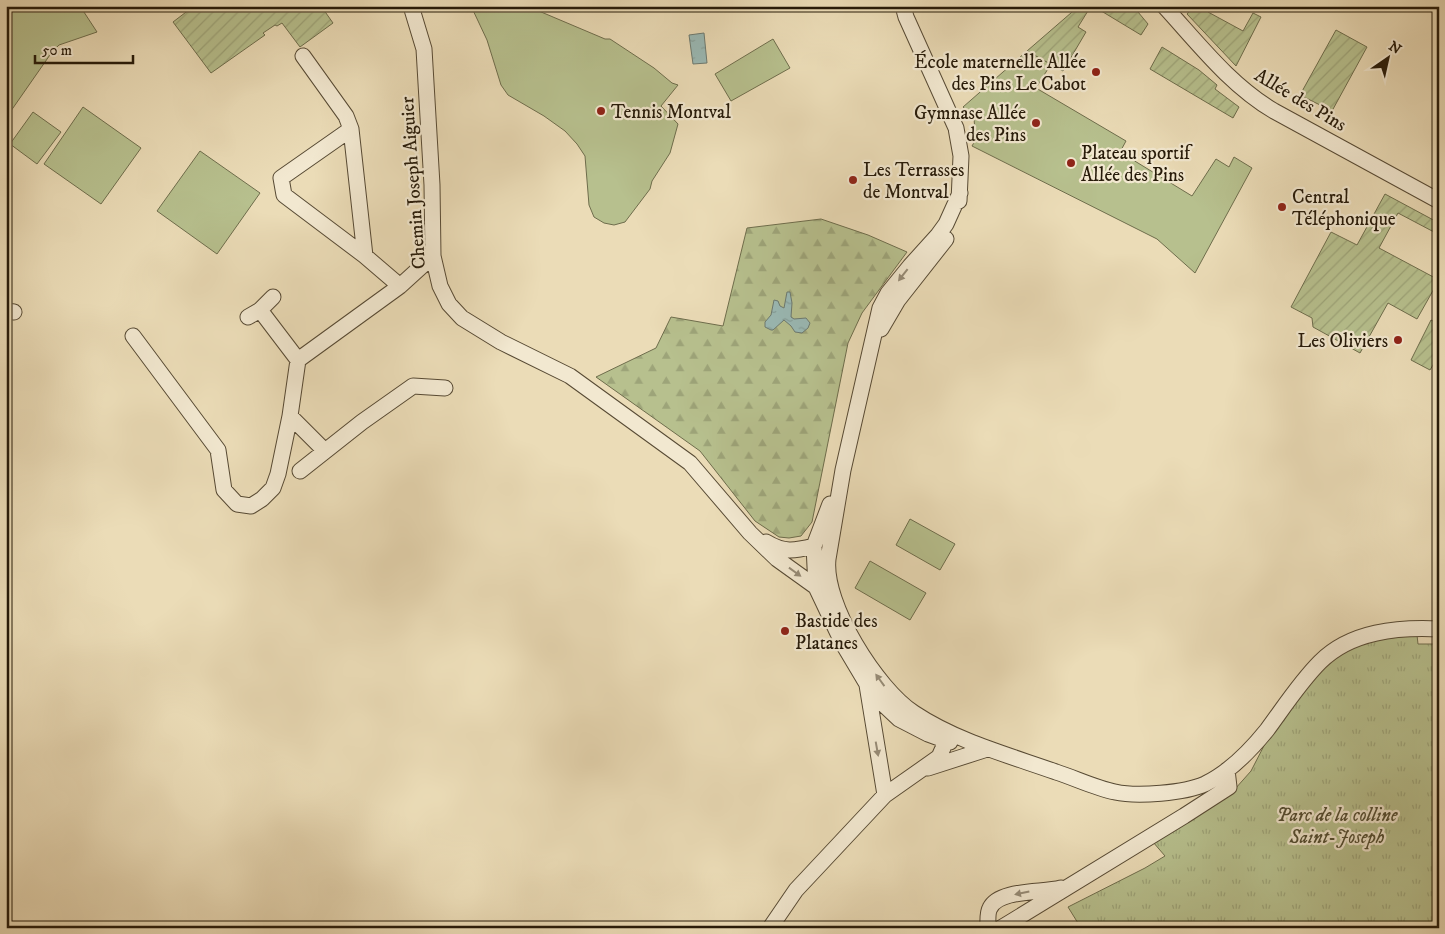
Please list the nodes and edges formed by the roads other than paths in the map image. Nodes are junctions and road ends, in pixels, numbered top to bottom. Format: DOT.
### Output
graph roads {
  1 [pos="411,6"];
  2 [pos="903,6"];
  3 [pos="1164,6"];
  4 [pos="303,56"];
  5 [pos="351,129"];
  6 [pos="1439,201"];
  7 [pos="365,256"];
  8 [pos="433,256"];
  9 [pos="400,286"];
  10 [pos="273,297"];
  11 [pos="133,336"];
  12 [pos="298,360"];
  13 [pos="445,388"];
  14 [pos="290,416"];
  15 [pos="325,451"];
  16 [pos="300,470"];
  17 [pos="844,470"];
  18 [pos="750,533"];
  19 [pos="814,546"];
  20 [pos="828,563"];
  21 [pos="816,587"];
  22 [pos="1439,629"];
  23 [pos="867,684"];
  24 [pos="883,704"];
  25 [pos="906,707"];
  26 [pos="871,715"];
  27 [pos="945,736"];
  28 [pos="984,750"];
  29 [pos="1000,752"];
  30 [pos="1227,770"];
  31 [pos="920,771"];
  32 [pos="885,795"];
  33 [pos="1069,886"];
  34 [pos="770,928"];
  35 [pos="988,928"];
  36 [pos="1001,928"];
  1 -- 8 [label="street, Chemin Joseph Aiguier"];
  2 -- 17 [label="street"];
  3 -- 6 [label="street, Allée des Pins"];
  4 -- 5 [label="street"];
  5 -- 7 [label="street"];
  5 -- 7 [label="street"];
  7 -- 9 [label="street"];
  8 -- 9 [label="street"];
  8 -- 18 [label="street, Chemin Joseph Aiguier"];
  9 -- 12 [label="street"];
  10 -- 12 [label="street"];
  11 -- 14 [label="street"];
  12 -- 14 [label="street"];
  13 -- 15 [label="street"];
  14 -- 15 [label="street"];
  15 -- 16 [label="street"];
  17 -- 19 [label="street"];
  17 -- 20 [label="street"];
  18 -- 19 [label="street, Chemin Joseph Aiguier"];
  18 -- 21 [label="street, Chemin Joseph Aiguier, one-way"];
  19 -- 20 [label="street"];
  19 -- 21 [label="street"];
  20 -- 21 [label="street"];
  25 -- 20 [label="street, one-way"];
  21 -- 23 [label="street"];
  22 -- 30 [label="street"];
  23 -- 24 [label="street"];
  23 -- 26 [label="street"];
  24 -- 25 [label="street"];
  24 -- 26 [label="street"];
  24 -- 27 [label="street"];
  25 -- 27 [label="street"];
  26 -- 32 [label="street, one-way"];
  27 -- 28 [label="street"];
  27 -- 29 [label="street"];
  27 -- 31 [label="street"];
  28 -- 29 [label="street"];
  28 -- 31 [label="street"];
  29 -- 30 [label="street"];
  30 -- 33 [label="street"];
  31 -- 32 [label="street"];
  32 -- 34 [label="street"];
  33 -- 35 [label="street, one-way"];
  33 -- 36 [label="street"];
}
